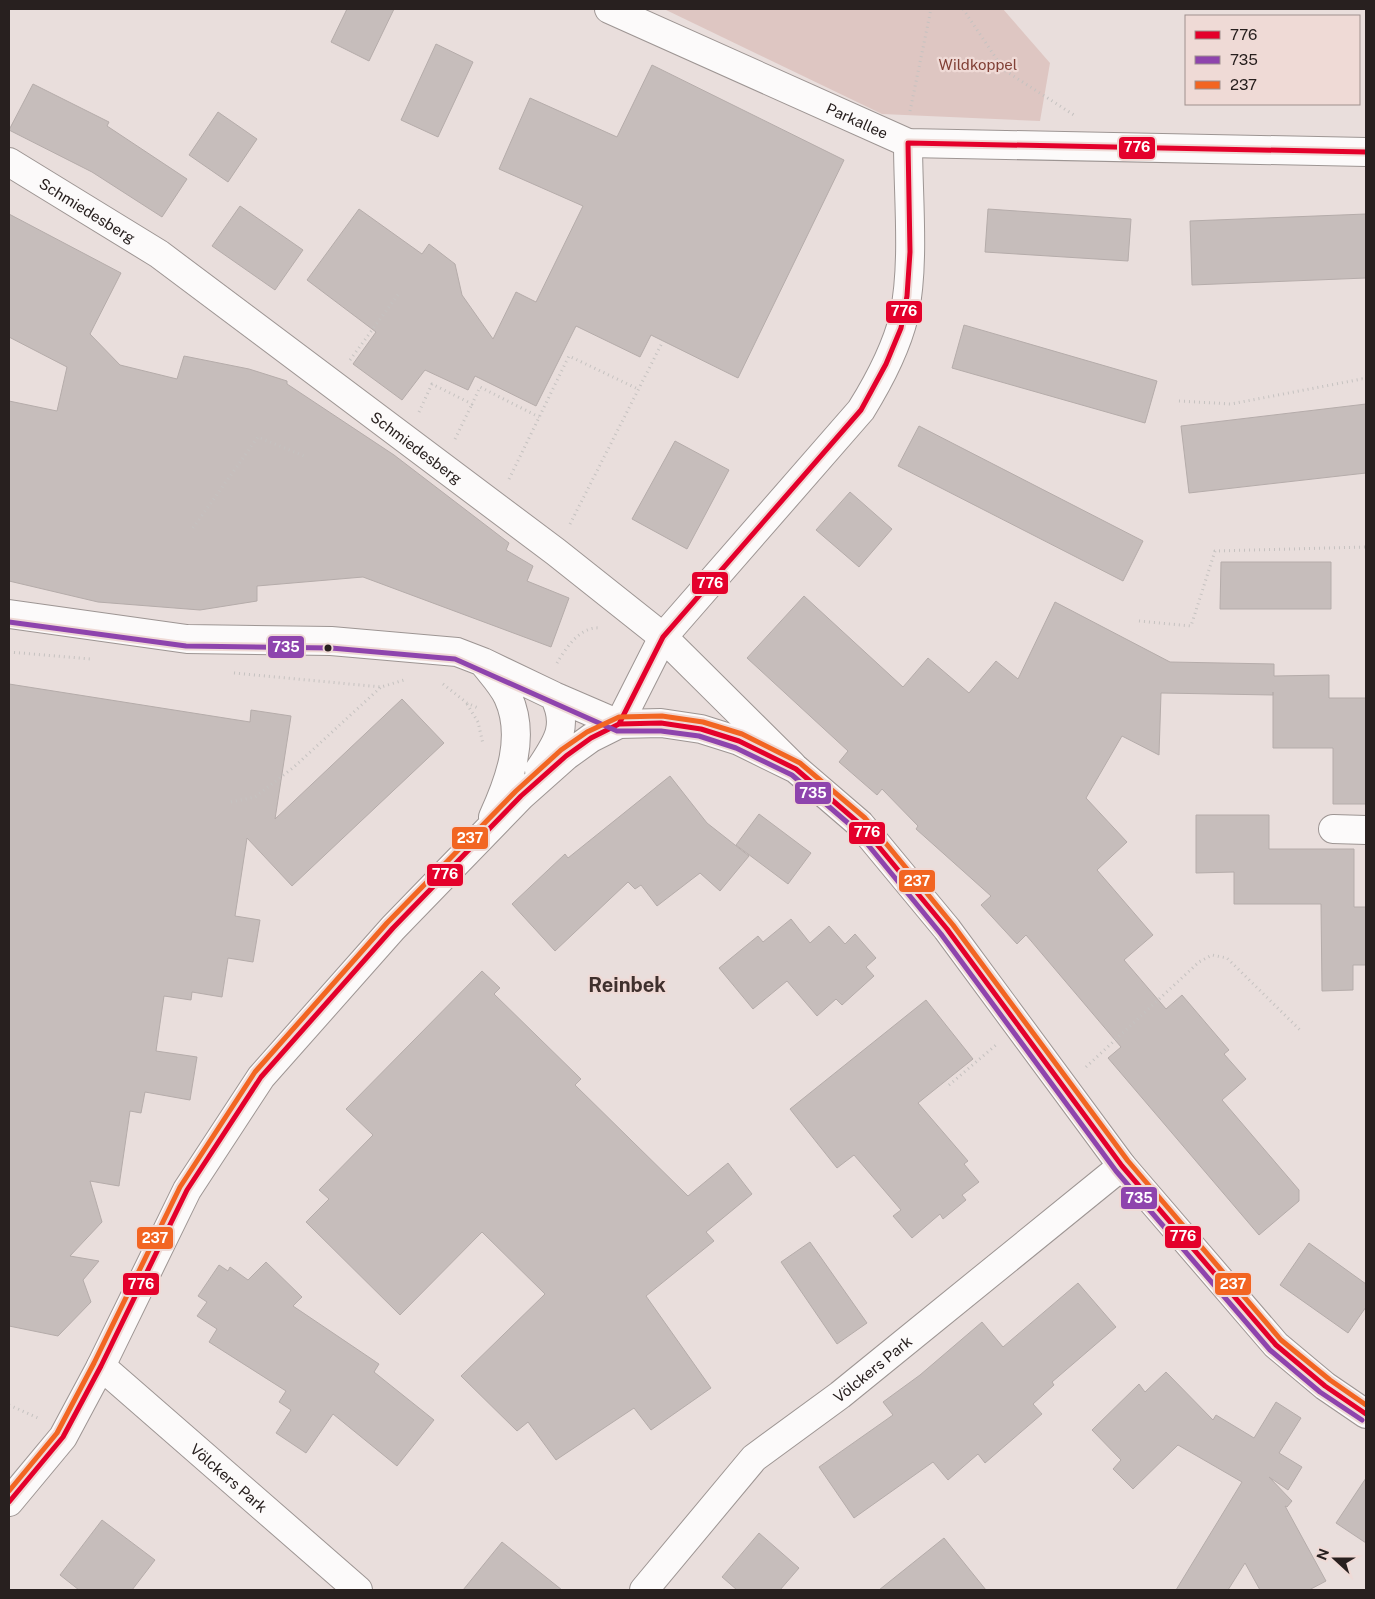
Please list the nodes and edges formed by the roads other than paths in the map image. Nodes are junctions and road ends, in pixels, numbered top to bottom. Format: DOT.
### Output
graph roads {
  1 [pos="609,9"];
  2 [pos="908,143"];
  3 [pos="1366,152"];
  4 [pos="9,162"];
  5 [pos="9,614"];
  6 [pos="663,637"];
  7 [pos="483,662"];
  8 [pos="554,696"];
  9 [pos="619,724"];
  10 [pos="796,769"];
  11 [pos="521,796"];
  12 [pos="1332,829"];
  13 [pos="1366,830"];
  14 [pos="486,834"];
  15 [pos="1122,1166"];
  16 [pos="101,1366"];
  17 [pos="1366,1414"];
  18 [pos="9,1502"];
  19 [pos="358,1590"];
  20 [pos="644,1590"];
  1 -- 2 [label="street, Parkallee"];
  2 -- 3 [label="street, Parkallee"];
  2 -- 6 [label="street"];
  4 -- 6 [label="street, Schmiedesberg"];
  5 -- 7 [label="street"];
  6 -- 9 [label="street"];
  6 -- 10 [label="street, Schmiedesberg"];
  7 -- 8 [label="street"];
  7 -- 14 [label="street"];
  8 -- 9 [label="street"];
  8 -- 11 [label="street"];
  9 -- 10 [label="street"];
  9 -- 11 [label="street"];
  10 -- 15 [label="street"];
  11 -- 14 [label="street"];
  12 -- 13 [label="street"];
  14 -- 16 [label="street"];
  15 -- 17 [label="street"];
  15 -- 20 [label="street, Völckers Park"];
  16 -- 18 [label="street"];
  16 -- 19 [label="street, Völckers Park"];
}
